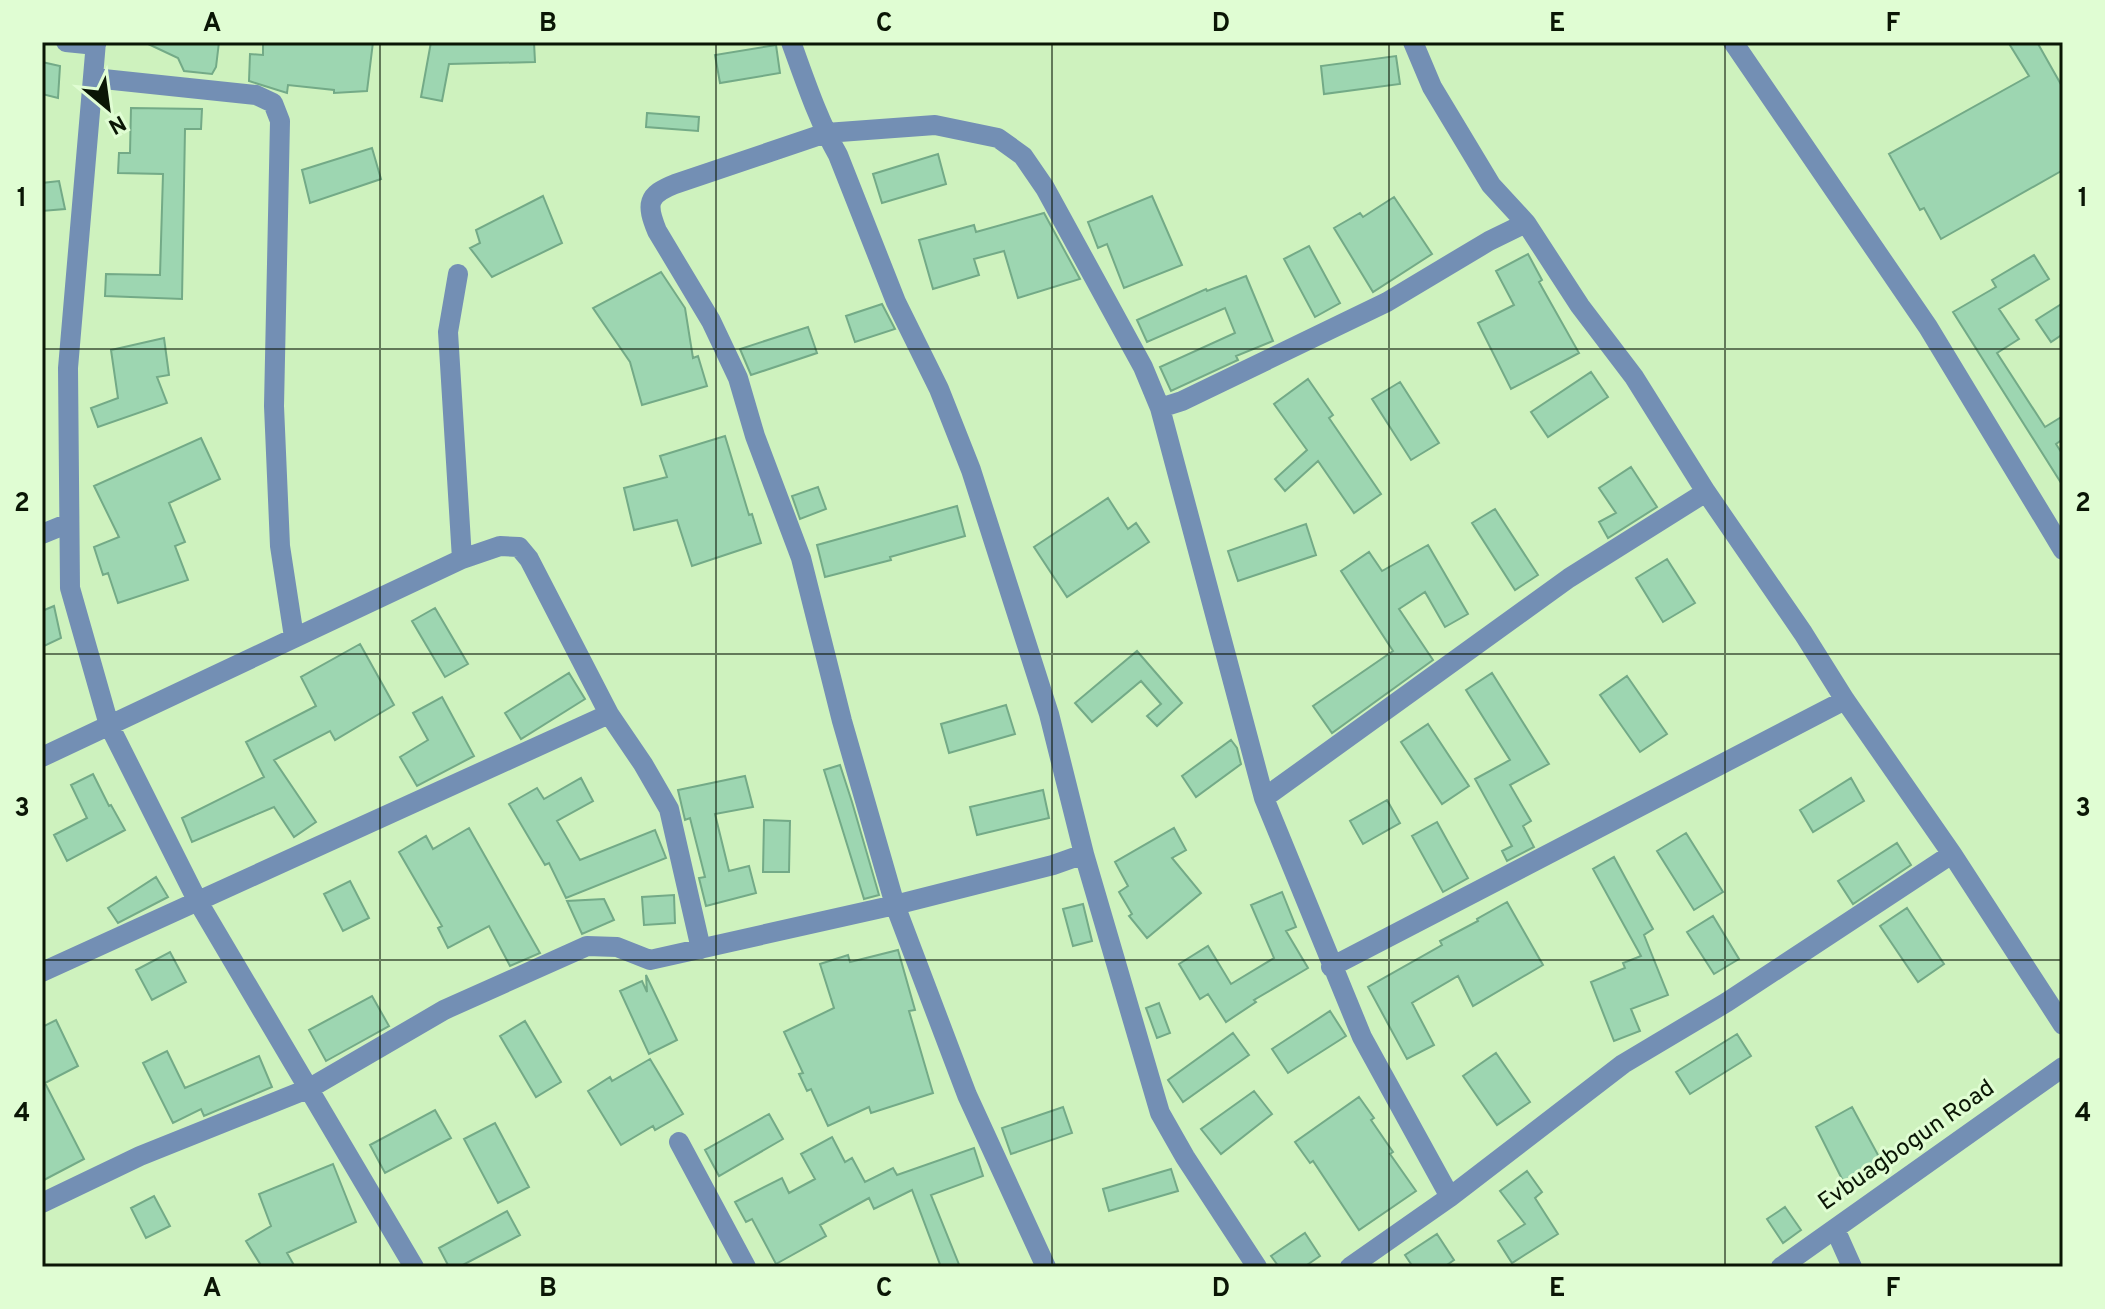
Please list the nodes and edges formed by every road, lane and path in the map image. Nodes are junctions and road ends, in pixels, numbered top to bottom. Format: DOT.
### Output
graph roads {
  1 [pos="66,42"];
  2 [pos="791,42"];
  3 [pos="1413,42"];
  4 [pos="1733,42"];
  5 [pos="96,44"];
  6 [pos="94,78"];
  7 [pos="826,133"];
  8 [pos="1526,223"];
  9 [pos="458,274"];
  10 [pos="1160,408"];
  11 [pos="1706,492"];
  12 [pos="69,523"];
  13 [pos="42,534"];
  14 [pos="2063,550"];
  15 [pos="462,559"];
  16 [pos="294,637"];
  17 [pos="1845,700"];
  18 [pos="609,714"];
  19 [pos="109,725"];
  20 [pos="42,757"];
  21 [pos="1264,798"];
  22 [pos="1084,854"];
  23 [pos="1952,854"];
  24 [pos="197,900"];
  25 [pos="895,905"];
  26 [pos="701,949"];
  27 [pos="1331,967"];
  28 [pos="42,972"];
  29 [pos="2063,1025"];
  30 [pos="2063,1067"];
  31 [pos="310,1088"];
  32 [pos="679,1142"];
  33 [pos="1450,1197"];
  34 [pos="42,1203"];
  35 [pos="1835,1229"];
  36 [pos="409,1266"];
  37 [pos="746,1267"];
  38 [pos="1046,1267"];
  39 [pos="1257,1267"];
  40 [pos="1350,1267"];
  41 [pos="1781,1267"];
  42 [pos="1852,1267"];
  1 -- 5 [label="street"];
  2 -- 7 [label="street"];
  3 -- 8 [label="street"];
  4 -- 14 [label="street"];
  5 -- 6 [label="street"];
  6 -- 12 [label="street"];
  6 -- 16 [label="street"];
  7 -- 10 [label="street"];
  7 -- 22 [label="street"];
  7 -- 25 [label="street"];
  8 -- 10 [label="street"];
  8 -- 11 [label="street"];
  9 -- 15 [label="street"];
  10 -- 21 [label="street"];
  11 -- 17 [label="street"];
  11 -- 21 [label="street"];
  12 -- 13 [label="street"];
  12 -- 19 [label="street"];
  15 -- 16 [label="street"];
  15 -- 18 [label="street"];
  16 -- 19 [label="street"];
  17 -- 23 [label="street"];
  17 -- 27 [label="street"];
  18 -- 24 [label="street"];
  18 -- 26 [label="street"];
  19 -- 20 [label="street"];
  19 -- 24 [label="street"];
  21 -- 27 [label="street"];
  22 -- 25 [label="street"];
  22 -- 39 [label="street"];
  23 -- 29 [label="street"];
  23 -- 33 [label="street"];
  24 -- 28 [label="street"];
  24 -- 31 [label="street"];
  25 -- 26 [label="street"];
  25 -- 38 [label="street"];
  26 -- 31 [label="street"];
  27 -- 33 [label="street"];
  30 -- 35 [label="street, Evbuagbogun Road"];
  31 -- 34 [label="street"];
  31 -- 36 [label="street"];
  32 -- 37 [label="street"];
  33 -- 40 [label="street"];
  35 -- 41 [label="street, Evbuagbogun Road"];
  35 -- 42 [label="street"];
}
